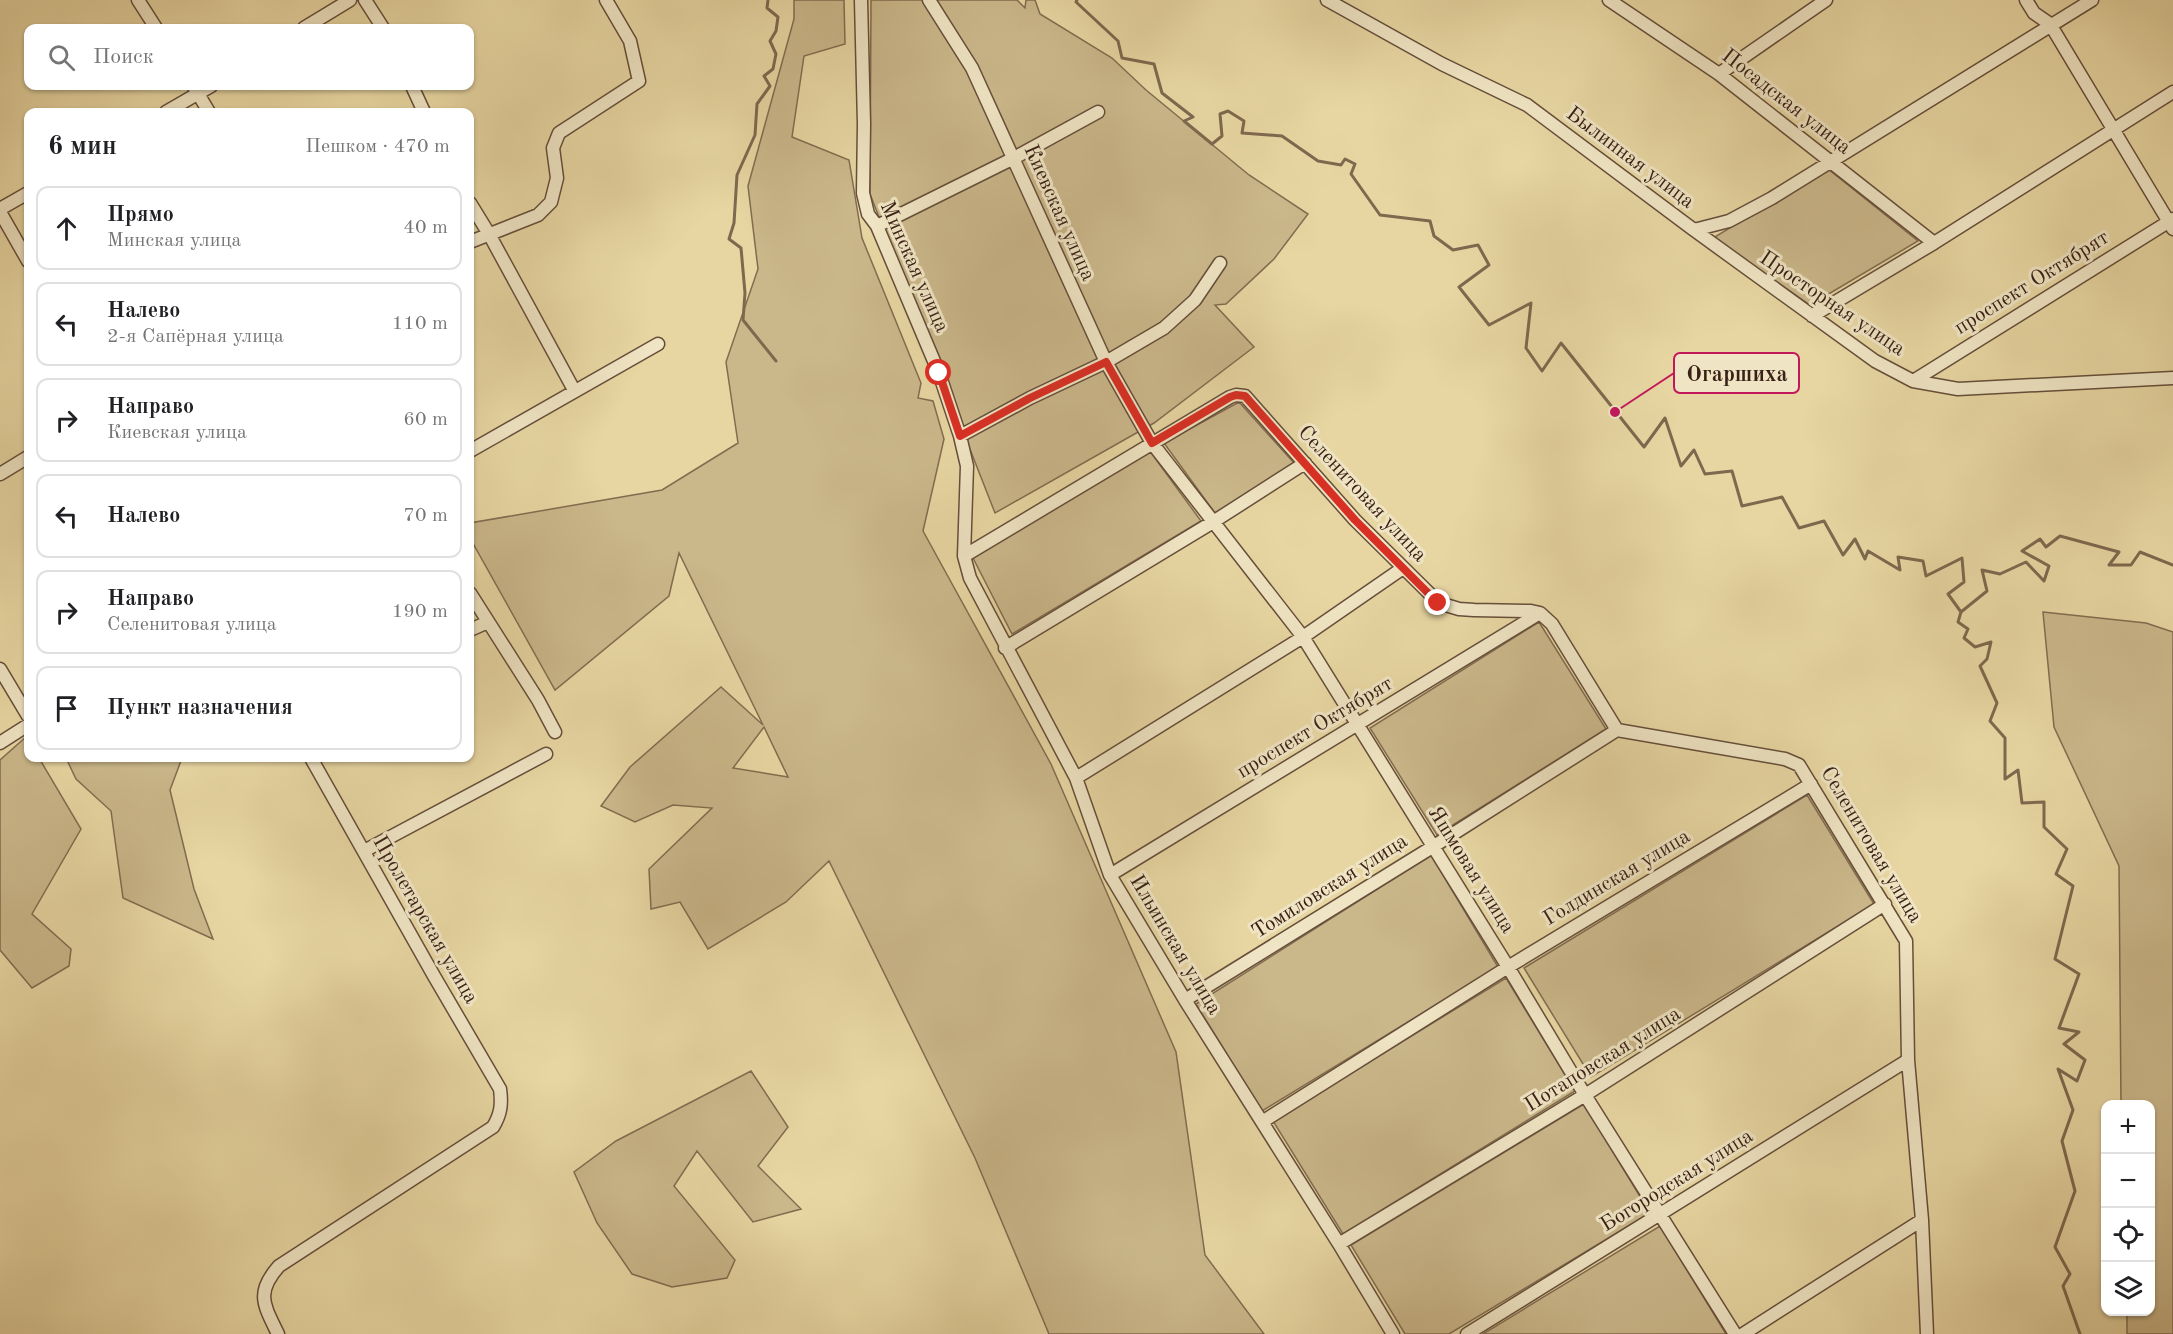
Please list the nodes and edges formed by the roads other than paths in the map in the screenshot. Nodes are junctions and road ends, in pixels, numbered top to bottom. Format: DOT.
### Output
graph roads {
  1 [pos="138,0"];
  2 [pos="350,0"];
  3 [pos="365,0"];
  4 [pos="606,0"];
  5 [pos="861,0"];
  6 [pos="929,0"];
  7 [pos="1327,0"];
  8 [pos="1609,0"];
  9 [pos="1826,0"];
  10 [pos="2026,0"];
  11 [pos="2092,0"];
  12 [pos="153,24"];
  13 [pos="311,24"];
  14 [pos="380,24"];
  15 [pos="2050,24"];
  16 [pos="1719,74"];
  17 [pos="195,90"];
  18 [pos="197,90"];
  19 [pos="414,90"];
  20 [pos="2173,92"];
  21 [pos="170,108"];
  22 [pos="207,108"];
  23 [pos="422,108"];
  24 [pos="1098,112"];
  25 [pos="2113,129"];
  26 [pos="1014,158"];
  27 [pos="1830,161"];
  28 [pos="24,196"];
  29 [pos="474,210"];
  30 [pos="0,211"];
  31 [pos="2171,223"];
  32 [pos="877,226"];
  33 [pos="1694,230"];
  34 [pos="489,234"];
  35 [pos="474,240"];
  36 [pos="1934,243"];
  37 [pos="24,254"];
  38 [pos="1220,263"];
  39 [pos="1812,316"];
  40 [pos="658,344"];
  41 [pos="1106,362"];
  42 [pos="2173,378"];
  43 [pos="1912,381"];
  44 [pos="574,390"];
  45 [pos="960,436"];
  46 [pos="1152,443"];
  47 [pos="474,449"];
  48 [pos="24,459"];
  49 [pos="1305,463"];
  50 [pos="0,474"];
  51 [pos="1213,522"];
  52 [pos="964,556"];
  53 [pos="1403,568"];
  54 [pos="474,599"];
  55 [pos="1540,613"];
  56 [pos="488,622"];
  57 [pos="474,628"];
  58 [pos="1303,637"];
  59 [pos="1005,648"];
  60 [pos="0,669"];
  61 [pos="24,709"];
  62 [pos="1358,724"];
  63 [pos="24,727"];
  64 [pos="1617,730"];
  65 [pos="555,732"];
  66 [pos="0,742"];
  67 [pos="546,754"];
  68 [pos="313,762"];
  69 [pos="1076,778"];
  70 [pos="1811,783"];
  71 [pos="1434,846"];
  72 [pos="364,851"];
  73 [pos="1110,875"];
  74 [pos="1886,904"];
  75 [pos="1508,967"];
  76 [pos="1185,1000"];
  77 [pos="1908,1060"];
  78 [pos="1585,1095"];
  79 [pos="1262,1122"];
  80 [pos="1660,1214"];
  81 [pos="1922,1220"];
  82 [pos="1339,1244"];
  83 [pos="278,1334"];
  84 [pos="1393,1334"];
  85 [pos="1467,1334"];
  86 [pos="1735,1334"];
  87 [pos="1743,1334"];
  88 [pos="1927,1334"];
  1 -- 12 [label="street"];
  2 -- 13 [label="street"];
  3 -- 14 [label="street"];
  4 -- 34 [label="street"];
  5 -- 32 [label="street, Минская улица"];
  6 -- 26 [label="street, Киевская улица"];
  7 -- 33 [label="street, Былинная улица"];
  8 -- 16 [label="street, Посадская улица"];
  9 -- 16 [label="street"];
  10 -- 15 [label="street"];
  11 -- 15 [label="street, Былинная улица"];
  15 -- 25 [label="street"];
  15 -- 27 [label="street, Былинная улица"];
  16 -- 27 [label="street, Посадская улица"];
  17 -- 21 [label="street"];
  18 -- 22 [label="street"];
  19 -- 23 [label="street"];
  20 -- 25 [label="street"];
  24 -- 26 [label="street"];
  25 -- 31 [label="street"];
  25 -- 36 [label="street"];
  26 -- 32 [label="street"];
  26 -- 41 [label="street, Киевская улица"];
  27 -- 33 [label="street, Былинная улица"];
  27 -- 36 [label="street, Посадская улица"];
  28 -- 30 [label="street"];
  29 -- 34 [label="street"];
  30 -- 37 [label="street"];
  31 -- 43 [label="street, проспект Октябрят"];
  32 -- 45 [label="street, Минская улица"];
  33 -- 39 [label="street, Просторная улица"];
  34 -- 35 [label="street"];
  34 -- 44 [label="street"];
  36 -- 39 [label="street"];
  38 -- 41 [label="street"];
  39 -- 43 [label="street, Просторная улица"];
  40 -- 44 [label="street"];
  41 -- 45 [label="street"];
  41 -- 46 [label="street, Киевская улица"];
  42 -- 43 [label="street, Просторная улица"];
  44 -- 47 [label="street"];
  45 -- 52 [label="street, Минская улица"];
  46 -- 49 [label="street, Селенитовая улица"];
  46 -- 51 [label="street, Яшмовая улица"];
  46 -- 52 [label="street"];
  48 -- 50 [label="street"];
  49 -- 51 [label="street"];
  49 -- 53 [label="street, Селенитовая улица"];
  51 -- 58 [label="street, Яшмовая улица"];
  51 -- 59 [label="street"];
  52 -- 59 [label="street, Ильинская улица"];
  53 -- 55 [label="street, Селенитовая улица"];
  53 -- 58 [label="street"];
  54 -- 56 [label="street"];
  55 -- 62 [label="street, проспект Октябрят"];
  55 -- 64 [label="street"];
  56 -- 57 [label="street"];
  56 -- 65 [label="street"];
  58 -- 62 [label="street, Яшмовая улица"];
  58 -- 69 [label="street"];
  59 -- 69 [label="street, Ильинская улица"];
  60 -- 61 [label="street"];
  62 -- 71 [label="street, Яшмовая улица"];
  62 -- 73 [label="street, проспект Октябрят"];
  63 -- 66 [label="street"];
  64 -- 70 [label="street, Селенитовая улица"];
  64 -- 71 [label="street, Томиловская улица"];
  67 -- 72 [label="street"];
  68 -- 72 [label="street, Пролетарская улица"];
  69 -- 73 [label="street, Ильинская улица"];
  70 -- 74 [label="street, Селенитовая улица"];
  70 -- 75 [label="street, Голдинская улица"];
  71 -- 75 [label="street, Яшмовая улица"];
  71 -- 76 [label="street, Томиловская улица"];
  72 -- 83 [label="street, Пролетарская улица"];
  73 -- 76 [label="street, Ильинская улица"];
  74 -- 77 [label="street, Селенитовая улица"];
  74 -- 78 [label="street, Потаповская улица"];
  75 -- 78 [label="street, Яшмовая улица"];
  75 -- 79 [label="street, Голдинская улица"];
  76 -- 79 [label="street, Ильинская улица"];
  77 -- 80 [label="street, Богородская улица"];
  77 -- 81 [label="street, Селенитовая улица"];
  78 -- 80 [label="street, Яшмовая улица"];
  78 -- 82 [label="street, Потаповская улица"];
  79 -- 82 [label="street, Ильинская улица"];
  80 -- 85 [label="street, Богородская улица"];
  80 -- 86 [label="street, Яшмовая улица"];
  81 -- 87 [label="street"];
  81 -- 88 [label="street, Селенитовая улица"];
  82 -- 84 [label="street, Ильинская улица"];
}
